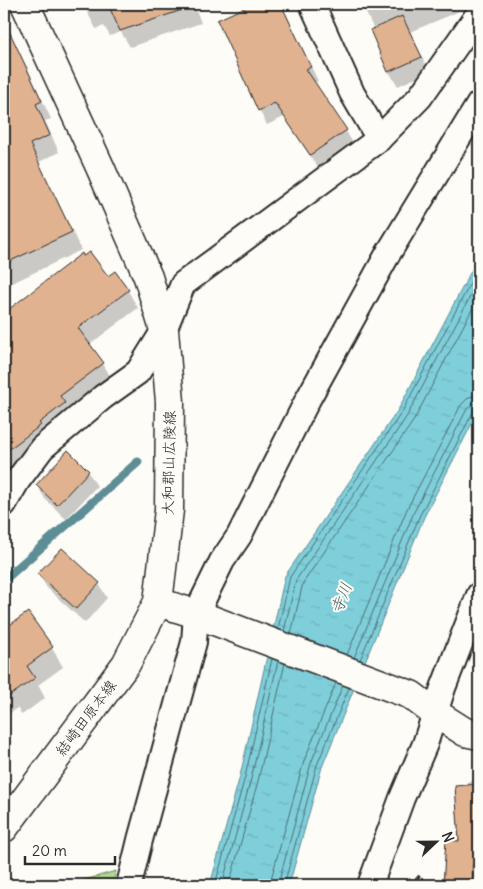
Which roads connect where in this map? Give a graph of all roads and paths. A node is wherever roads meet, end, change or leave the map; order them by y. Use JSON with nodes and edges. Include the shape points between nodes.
{"nodes":[{"id":1,"x":25,"y":4,"type":"edge"},
{"id":2,"x":312,"y":4,"type":"edge"},
{"id":3,"x":479,"y":13,"type":"edge"},
{"id":4,"x":479,"y":104,"type":"edge"},
{"id":5,"x":379,"y":139,"type":"junction"},
{"id":6,"x":164,"y":330,"type":"junction"},
{"id":7,"x":4,"y":504,"type":"edge"},
{"id":8,"x":479,"y":595,"type":"edge"},
{"id":9,"x":158,"y":602,"type":"junction"},
{"id":10,"x":196,"y":614,"type":"junction"},
{"id":11,"x":435,"y":713,"type":"junction"},
{"id":12,"x":479,"y":735,"type":"edge"},
{"id":13,"x":4,"y":828,"type":"edge"},
{"id":14,"x":420,"y":875,"type":"dead end"},
{"id":15,"x":129,"y":885,"type":"edge"},
{"id":16,"x":370,"y":885,"type":"edge"},
{"id":17,"x":412,"y":885,"type":"edge"}],
"edges":[{"from":1,"to":6,"type":"main road","name":"大和郡山広陵線","via":[[148,277]]},
{"from":2,"to":5,"type":"street","via":[[352,93]]},
{"from":3,"to":5,"type":"street","via":[[420,97]]},
{"from":4,"to":10,"type":"street","via":[[389,252]]},
{"from":5,"to":6,"type":"street","via":[[183,284]]},
{"from":6,"to":7,"type":"street","via":[[138,372],[42,448]]},
{"from":6,"to":9,"type":"main road","name":"大和郡山広陵線","via":[[170,402],[169,510]]},
{"from":8,"to":11,"type":"street"},
{"from":9,"to":10,"type":"main road"},
{"from":9,"to":13,"type":"main road","name":"結崎田原本線","via":[[126,664]]},
{"from":10,"to":11,"type":"main road","via":[[411,695]]},
{"from":10,"to":15,"type":"street","via":[[194,642]]},
{"from":11,"to":12,"type":"main road","via":[[464,732]]},
{"from":11,"to":16,"type":"street"},
{"from":14,"to":17,"type":"path"}]}
